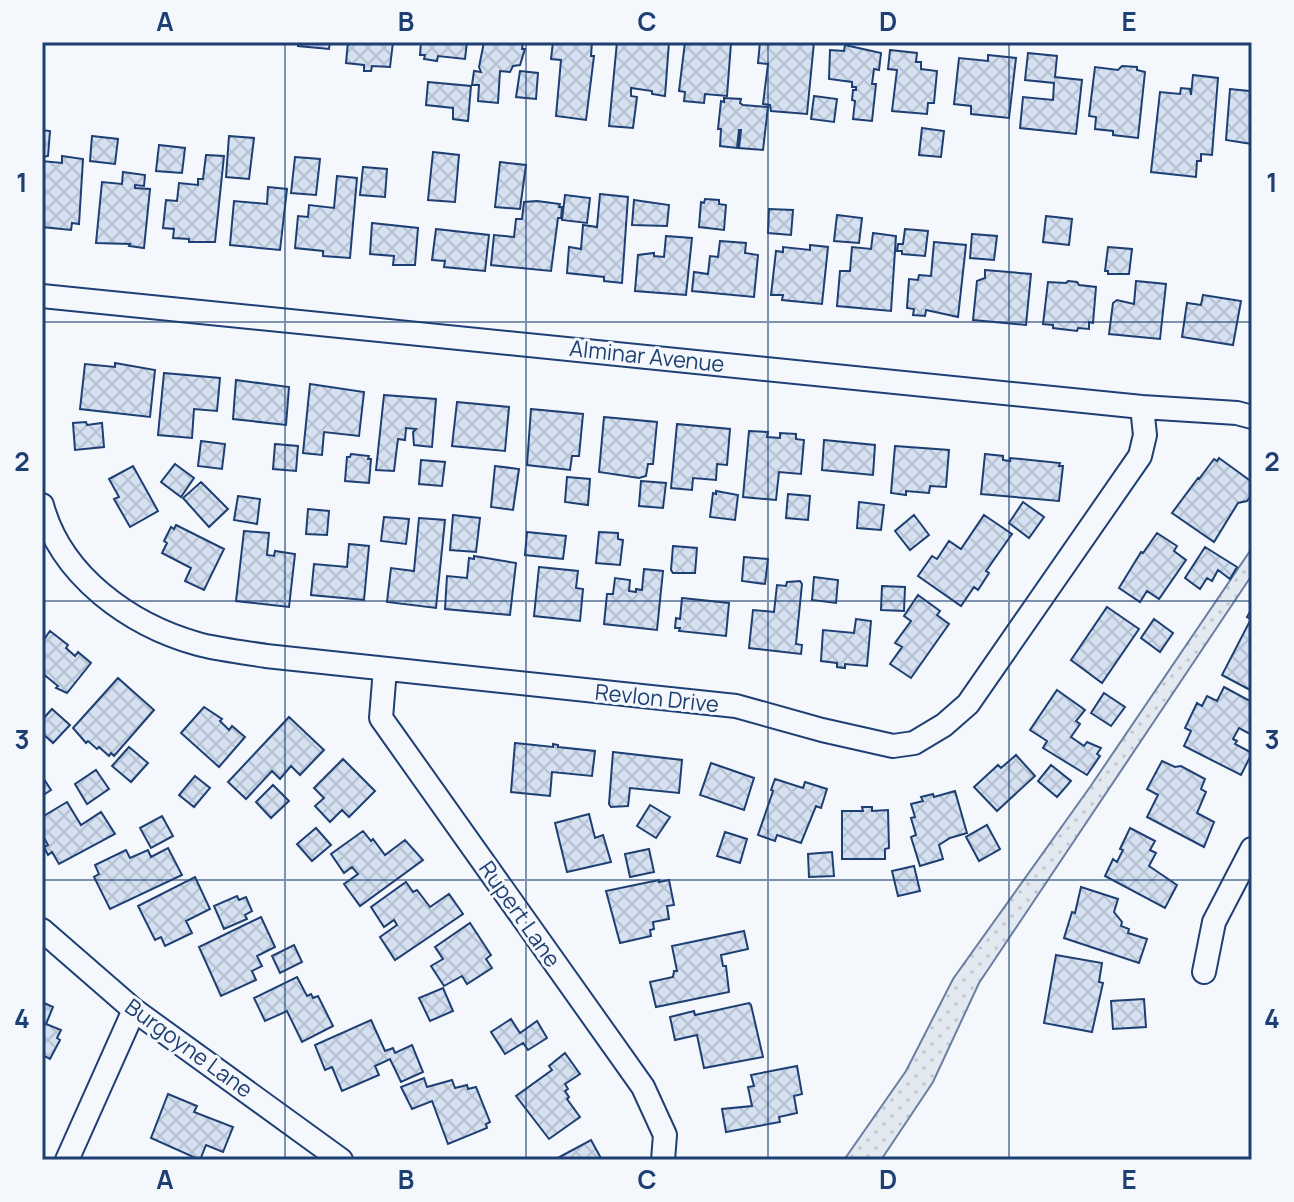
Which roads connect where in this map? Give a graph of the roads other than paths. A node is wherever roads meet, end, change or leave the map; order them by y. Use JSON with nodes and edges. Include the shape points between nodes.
{"nodes":[{"id":1,"x":42,"y":296,"type":"edge"},
{"id":2,"x":1142,"y":407,"type":"junction"},
{"id":3,"x":1252,"y":417,"type":"edge"},
{"id":4,"x":42,"y":505,"type":"edge"},
{"id":5,"x":385,"y":669,"type":"junction"},
{"id":6,"x":1252,"y":849,"type":"edge"},
{"id":7,"x":42,"y":930,"type":"edge"},
{"id":8,"x":1204,"y":972,"type":"dead end"},
{"id":9,"x":134,"y":1010,"type":"junction"},
{"id":10,"x":67,"y":1160,"type":"edge"},
{"id":11,"x":341,"y":1160,"type":"edge"},
{"id":12,"x":663,"y":1160,"type":"edge"}],
"edges":[{"from":1,"to":2,"type":"street","name":"Alminar Avenue"},
{"from":2,"to":3,"type":"street","name":"Alminar Avenue"},
{"from":2,"to":5,"type":"street","name":"Revlon Drive","via":[[1145,435],[1140,456],[968,704],[914,743],[872,742],[736,706]]},
{"from":4,"to":5,"type":"street","name":"Revlon Drive","via":[[64,553],[87,581],[130,616],[198,644]]},
{"from":5,"to":12,"type":"street","name":"Rupert Lane","via":[[381,718],[643,1087],[665,1135]]},
{"from":6,"to":8,"type":"street","via":[[1214,922]]},
{"from":7,"to":9,"type":"street","name":"Burgoyne Lane"},
{"from":9,"to":10,"type":"street"},
{"from":9,"to":11,"type":"street","name":"Burgoyne Lane"}]}
